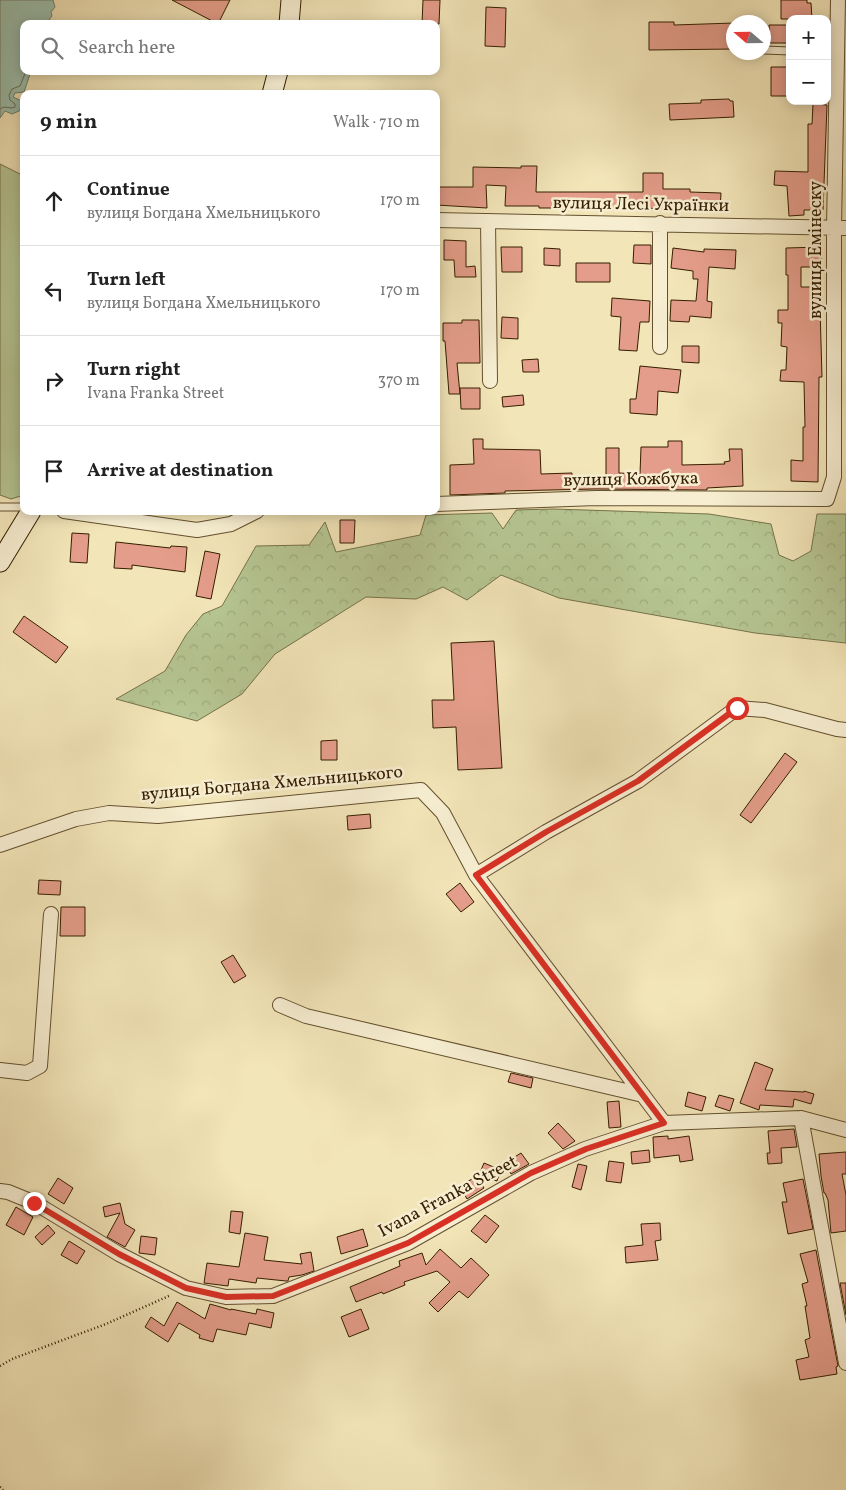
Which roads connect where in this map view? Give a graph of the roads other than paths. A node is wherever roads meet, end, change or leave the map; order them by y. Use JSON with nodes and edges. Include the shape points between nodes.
{"nodes":[{"id":1,"x":291,"y":0,"type":"edge"},
{"id":2,"x":838,"y":0,"type":"edge"},
{"id":3,"x":289,"y":20,"type":"edge"},
{"id":4,"x":771,"y":50,"type":"edge"},
{"id":5,"x":786,"y":51,"type":"edge"},
{"id":6,"x":837,"y":56,"type":"edge"},
{"id":7,"x":277,"y":75,"type":"edge"},
{"id":8,"x":273,"y":90,"type":"edge"},
{"id":9,"x":440,"y":220,"type":"edge"},
{"id":10,"x":488,"y":221,"type":"junction"},
{"id":11,"x":660,"y":223,"type":"junction"},
{"id":12,"x":840,"y":228,"type":"edge"},
{"id":13,"x":660,"y":347,"type":"dead end"},
{"id":14,"x":490,"y":381,"type":"dead end"},
{"id":15,"x":827,"y":499,"type":"joint"},
{"id":16,"x":440,"y":504,"type":"edge"},
{"id":17,"x":0,"y":507,"type":"edge"},
{"id":18,"x":20,"y":507,"type":"edge"},
{"id":19,"x":29,"y":515,"type":"edge"},
{"id":20,"x":92,"y":515,"type":"edge"},
{"id":21,"x":248,"y":515,"type":"edge"},
{"id":22,"x":0,"y":562,"type":"edge"},
{"id":23,"x":846,"y":730,"type":"edge"},
{"id":24,"x":0,"y":845,"type":"edge"},
{"id":25,"x":476,"y":875,"type":"junction"},
{"id":26,"x":51,"y":914,"type":"dead end"},
{"id":27,"x":280,"y":1005,"type":"dead end"},
{"id":28,"x":0,"y":1070,"type":"edge"},
{"id":29,"x":643,"y":1095,"type":"junction"},
{"id":30,"x":801,"y":1118,"type":"junction"},
{"id":31,"x":664,"y":1123,"type":"junction"},
{"id":32,"x":846,"y":1130,"type":"edge"},
{"id":33,"x":0,"y":1191,"type":"edge"},
{"id":34,"x":846,"y":1363,"type":"edge"}],
"edges":[{"from":1,"to":3,"type":"street"},
{"from":2,"to":6,"type":"street","name":"вулиця Емінеску"},
{"from":4,"to":5,"type":"lane"},
{"from":6,"to":12,"type":"street","name":"вулиця Емінеску"},
{"from":7,"to":8,"type":"street"},
{"from":9,"to":10,"type":"street","name":"вулиця Лесі Українки"},
{"from":10,"to":11,"type":"street","name":"вулиця Лесі Українки"},
{"from":10,"to":14,"type":"street"},
{"from":11,"to":12,"type":"street","name":"вулиця Лесі Українки"},
{"from":11,"to":13,"type":"street"},
{"from":12,"to":15,"type":"street","name":"вулиця Емінеску","via":[[834,477]]},
{"from":15,"to":16,"type":"street","name":"вулиця Кожбука","via":[[596,498]]},
{"from":17,"to":18,"type":"lane"},
{"from":19,"to":22,"type":"street"},
{"from":20,"to":21,"type":"street","via":[[197,530],[231,524]]},
{"from":23,"to":25,"type":"street","via":[[765,710],[737,708],[638,781]]},
{"from":24,"to":25,"type":"street","name":"вулиця Богдана Хмельницького","via":[[76,819],[109,813],[158,816],[421,790],[443,813]]},
{"from":25,"to":29,"type":"street","name":"вулиця Богдана Хмельницького"},
{"from":26,"to":28,"type":"street","via":[[40,1066],[27,1073]]},
{"from":27,"to":29,"type":"street","via":[[306,1016]]},
{"from":29,"to":31,"type":"street","name":"вулиця Богдана Хмельницького"},
{"from":30,"to":31,"type":"street","name":"Ivana Franka Street"},
{"from":30,"to":32,"type":"street","name":"Ivana Franka Street"},
{"from":30,"to":34,"type":"street"},
{"from":31,"to":33,"type":"street","name":"Ivana Franka Street","via":[[586,1149],[531,1173],[408,1243],[273,1296],[226,1297],[186,1288],[119,1254],[34,1203]]}]}
